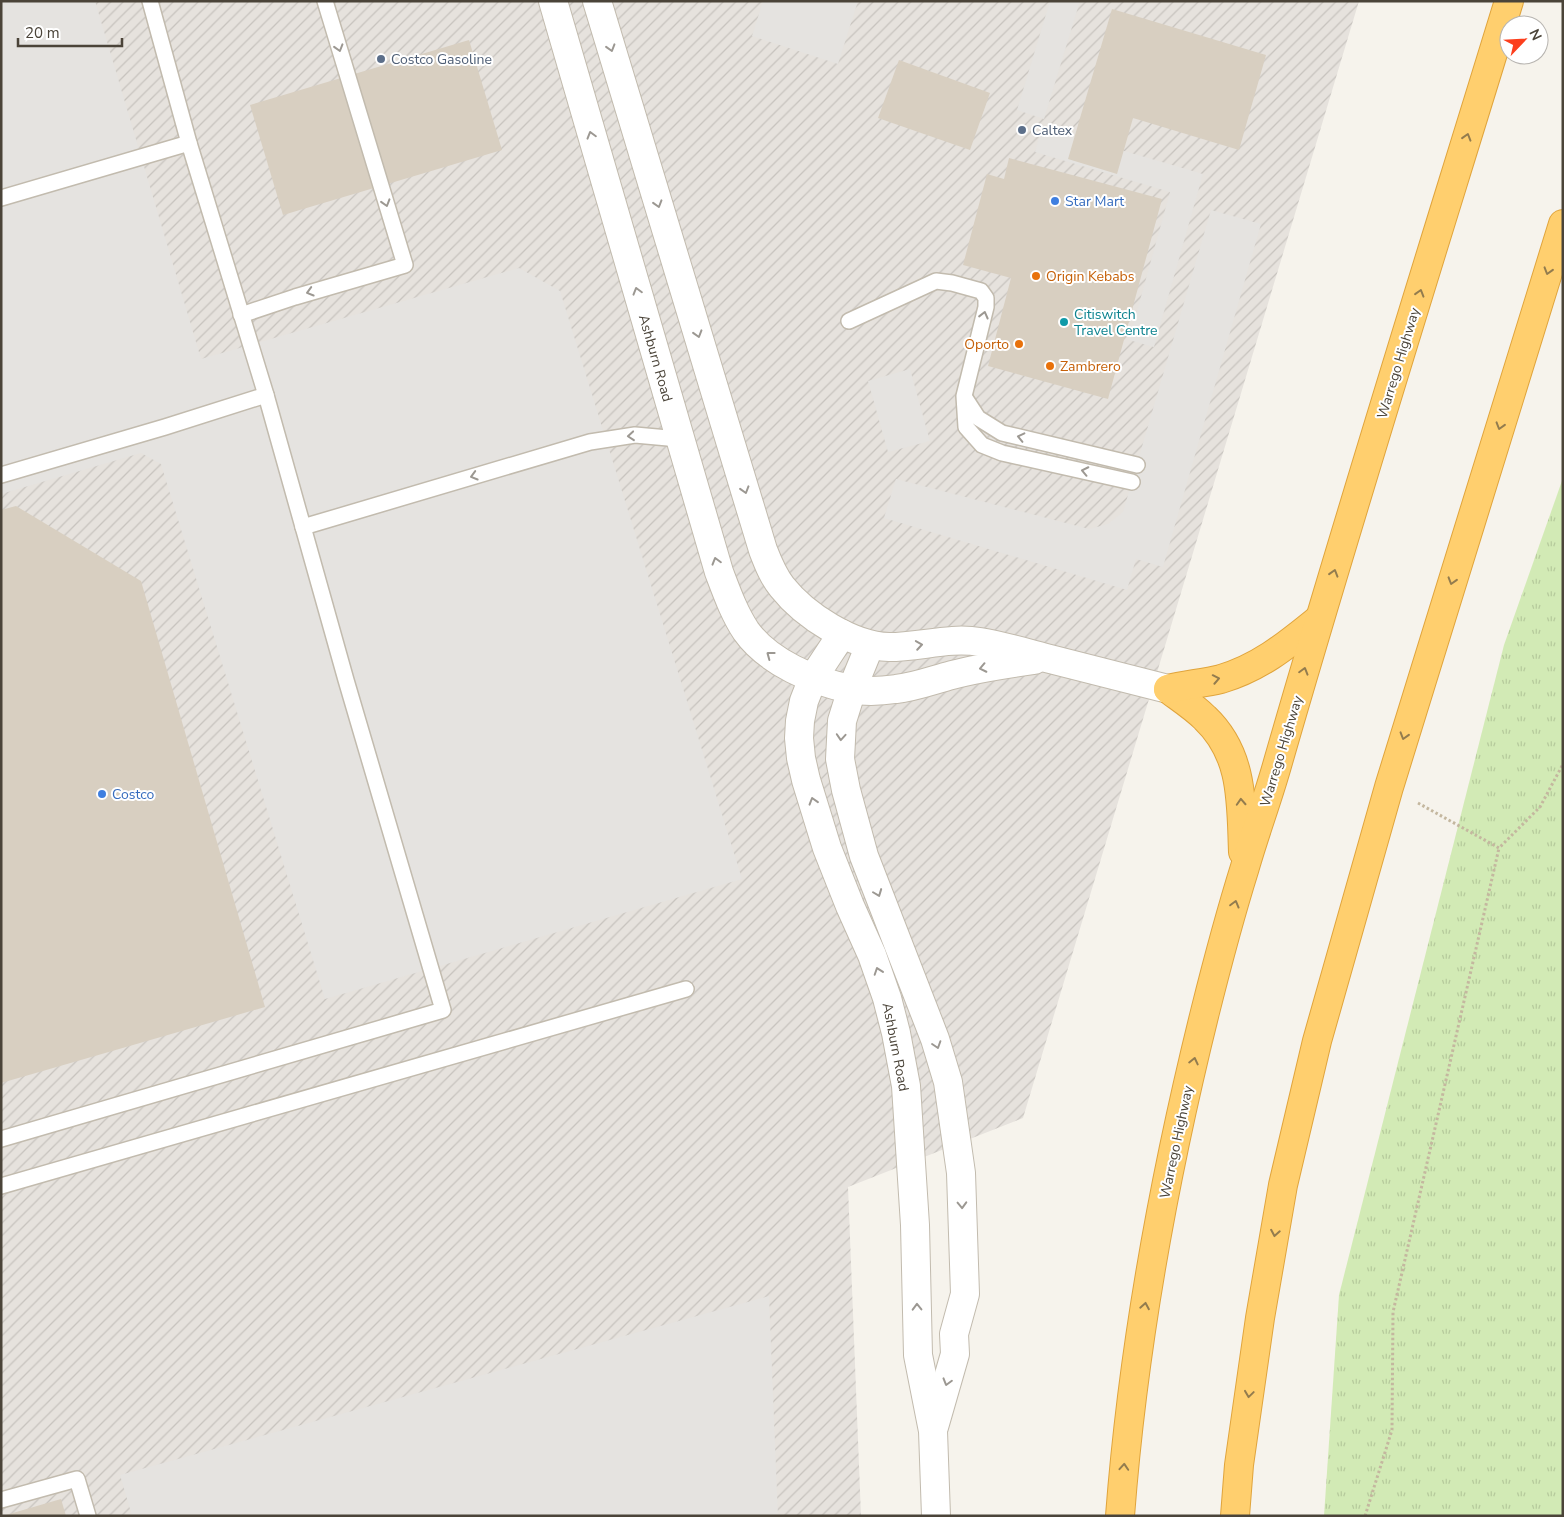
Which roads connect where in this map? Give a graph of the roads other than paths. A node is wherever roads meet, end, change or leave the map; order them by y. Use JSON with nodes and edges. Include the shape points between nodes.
{"nodes":[{"id":1,"x":150,"y":1,"type":"edge"},
{"id":2,"x":325,"y":1,"type":"edge"},
{"id":3,"x":553,"y":1,"type":"edge"},
{"id":4,"x":597,"y":1,"type":"edge"},
{"id":5,"x":1509,"y":1,"type":"edge"},
{"id":6,"x":189,"y":143,"type":"junction"},
{"id":7,"x":1,"y":198,"type":"edge"},
{"id":8,"x":1563,"y":224,"type":"edge"},
{"id":9,"x":241,"y":315,"type":"junction"},
{"id":10,"x":849,"y":321,"type":"dead end"},
{"id":11,"x":266,"y":395,"type":"junction"},
{"id":12,"x":964,"y":396,"type":"junction"},
{"id":13,"x":679,"y":439,"type":"junction"},
{"id":14,"x":1137,"y":465,"type":"dead end"},
{"id":15,"x":1,"y":475,"type":"edge"},
{"id":16,"x":1132,"y":482,"type":"dead end"},
{"id":17,"x":303,"y":527,"type":"junction"},
{"id":18,"x":1319,"y":619,"type":"junction"},
{"id":19,"x":842,"y":634,"type":"junction"},
{"id":20,"x":870,"y":645,"type":"junction"},
{"id":21,"x":1048,"y":658,"type":"junction"},
{"id":22,"x":813,"y":678,"type":"junction"},
{"id":23,"x":852,"y":689,"type":"junction"},
{"id":24,"x":1168,"y":689,"type":"junction"},
{"id":25,"x":1244,"y":868,"type":"junction"},
{"id":26,"x":686,"y":989,"type":"dead end"},
{"id":27,"x":1,"y":1139,"type":"edge"},
{"id":28,"x":1,"y":1186,"type":"edge"},
{"id":29,"x":933,"y":1431,"type":"junction"},
{"id":30,"x":1,"y":1500,"type":"edge"},
{"id":31,"x":88,"y":1516,"type":"edge"},
{"id":32,"x":936,"y":1516,"type":"edge"},
{"id":33,"x":1120,"y":1516,"type":"edge"},
{"id":34,"x":1235,"y":1516,"type":"edge"}],
"edges":[{"from":1,"to":6,"type":"lane"},
{"from":2,"to":9,"type":"lane","one_way":true,"via":[[405,265]]},
{"from":13,"to":3,"type":"street","name":"Ashburn Road","one_way":true},
{"from":4,"to":19,"type":"street","one_way":true,"via":[[771,571],[797,604]]},
{"from":18,"to":5,"type":"highway","name":"Warrego Highway","one_way":true},
{"from":6,"to":7,"type":"lane"},
{"from":6,"to":9,"type":"lane"},
{"from":8,"to":34,"type":"highway","one_way":true,"via":[[1389,787],[1317,1041],[1283,1185],[1260,1318]]},
{"from":9,"to":11,"type":"lane"},
{"from":12,"to":10,"type":"lane","one_way":true,"via":[[986,307],[982,291],[936,281]]},
{"from":11,"to":15,"type":"lane"},
{"from":11,"to":17,"type":"lane"},
{"from":14,"to":12,"type":"lane","one_way":true,"via":[[1002,433],[978,418]]},
{"from":16,"to":12,"type":"lane","one_way":true,"via":[[1002,453],[982,445],[966,427]]},
{"from":13,"to":17,"type":"lane","one_way":true,"via":[[635,435],[590,442]]},
{"from":22,"to":13,"type":"street","name":"Ashburn Road","one_way":true,"via":[[776,659],[761,647],[747,632],[732,607]]},
{"from":17,"to":27,"type":"lane","via":[[443,1010]]},
{"from":24,"to":18,"type":"highway","one_way":true,"via":[[1236,674],[1275,654]]},
{"from":25,"to":18,"type":"highway","name":"Warrego Highway","one_way":true},
{"from":19,"to":20,"type":"street"},
{"from":19,"to":22,"type":"street","name":"Ashburn Road"},
{"from":20,"to":21,"type":"street","one_way":true,"via":[[910,647],[968,640]]},
{"from":20,"to":23,"type":"street","name":"Ashburn Road"},
{"from":21,"to":23,"type":"street","one_way":true,"via":[[997,665],[896,689]]},
{"from":21,"to":24,"type":"street"},
{"from":22,"to":23,"type":"street","name":"Ashburn Road"},
{"from":29,"to":22,"type":"street","name":"Ashburn Road","one_way":true,"via":[[918,1355],[915,1225],[906,1086],[887,998],[827,848],[806,780],[801,758],[800,721]]},
{"from":23,"to":29,"type":"street","name":"Ashburn Road","one_way":true,"via":[[842,721],[840,759],[846,790],[864,856],[948,1082],[961,1173],[965,1294],[954,1334],[955,1354]]},
{"from":25,"to":24,"type":"highway","one_way":true,"via":[[1240,783],[1232,758],[1221,736],[1205,717]]},
{"from":33,"to":25,"type":"highway","name":"Warrego Highway","one_way":true,"via":[[1124,1458],[1143,1316],[1168,1171]]},
{"from":26,"to":28,"type":"lane"},
{"from":29,"to":32,"type":"street","name":"Ashburn Road"},
{"from":30,"to":31,"type":"lane","via":[[77,1478]]}]}
